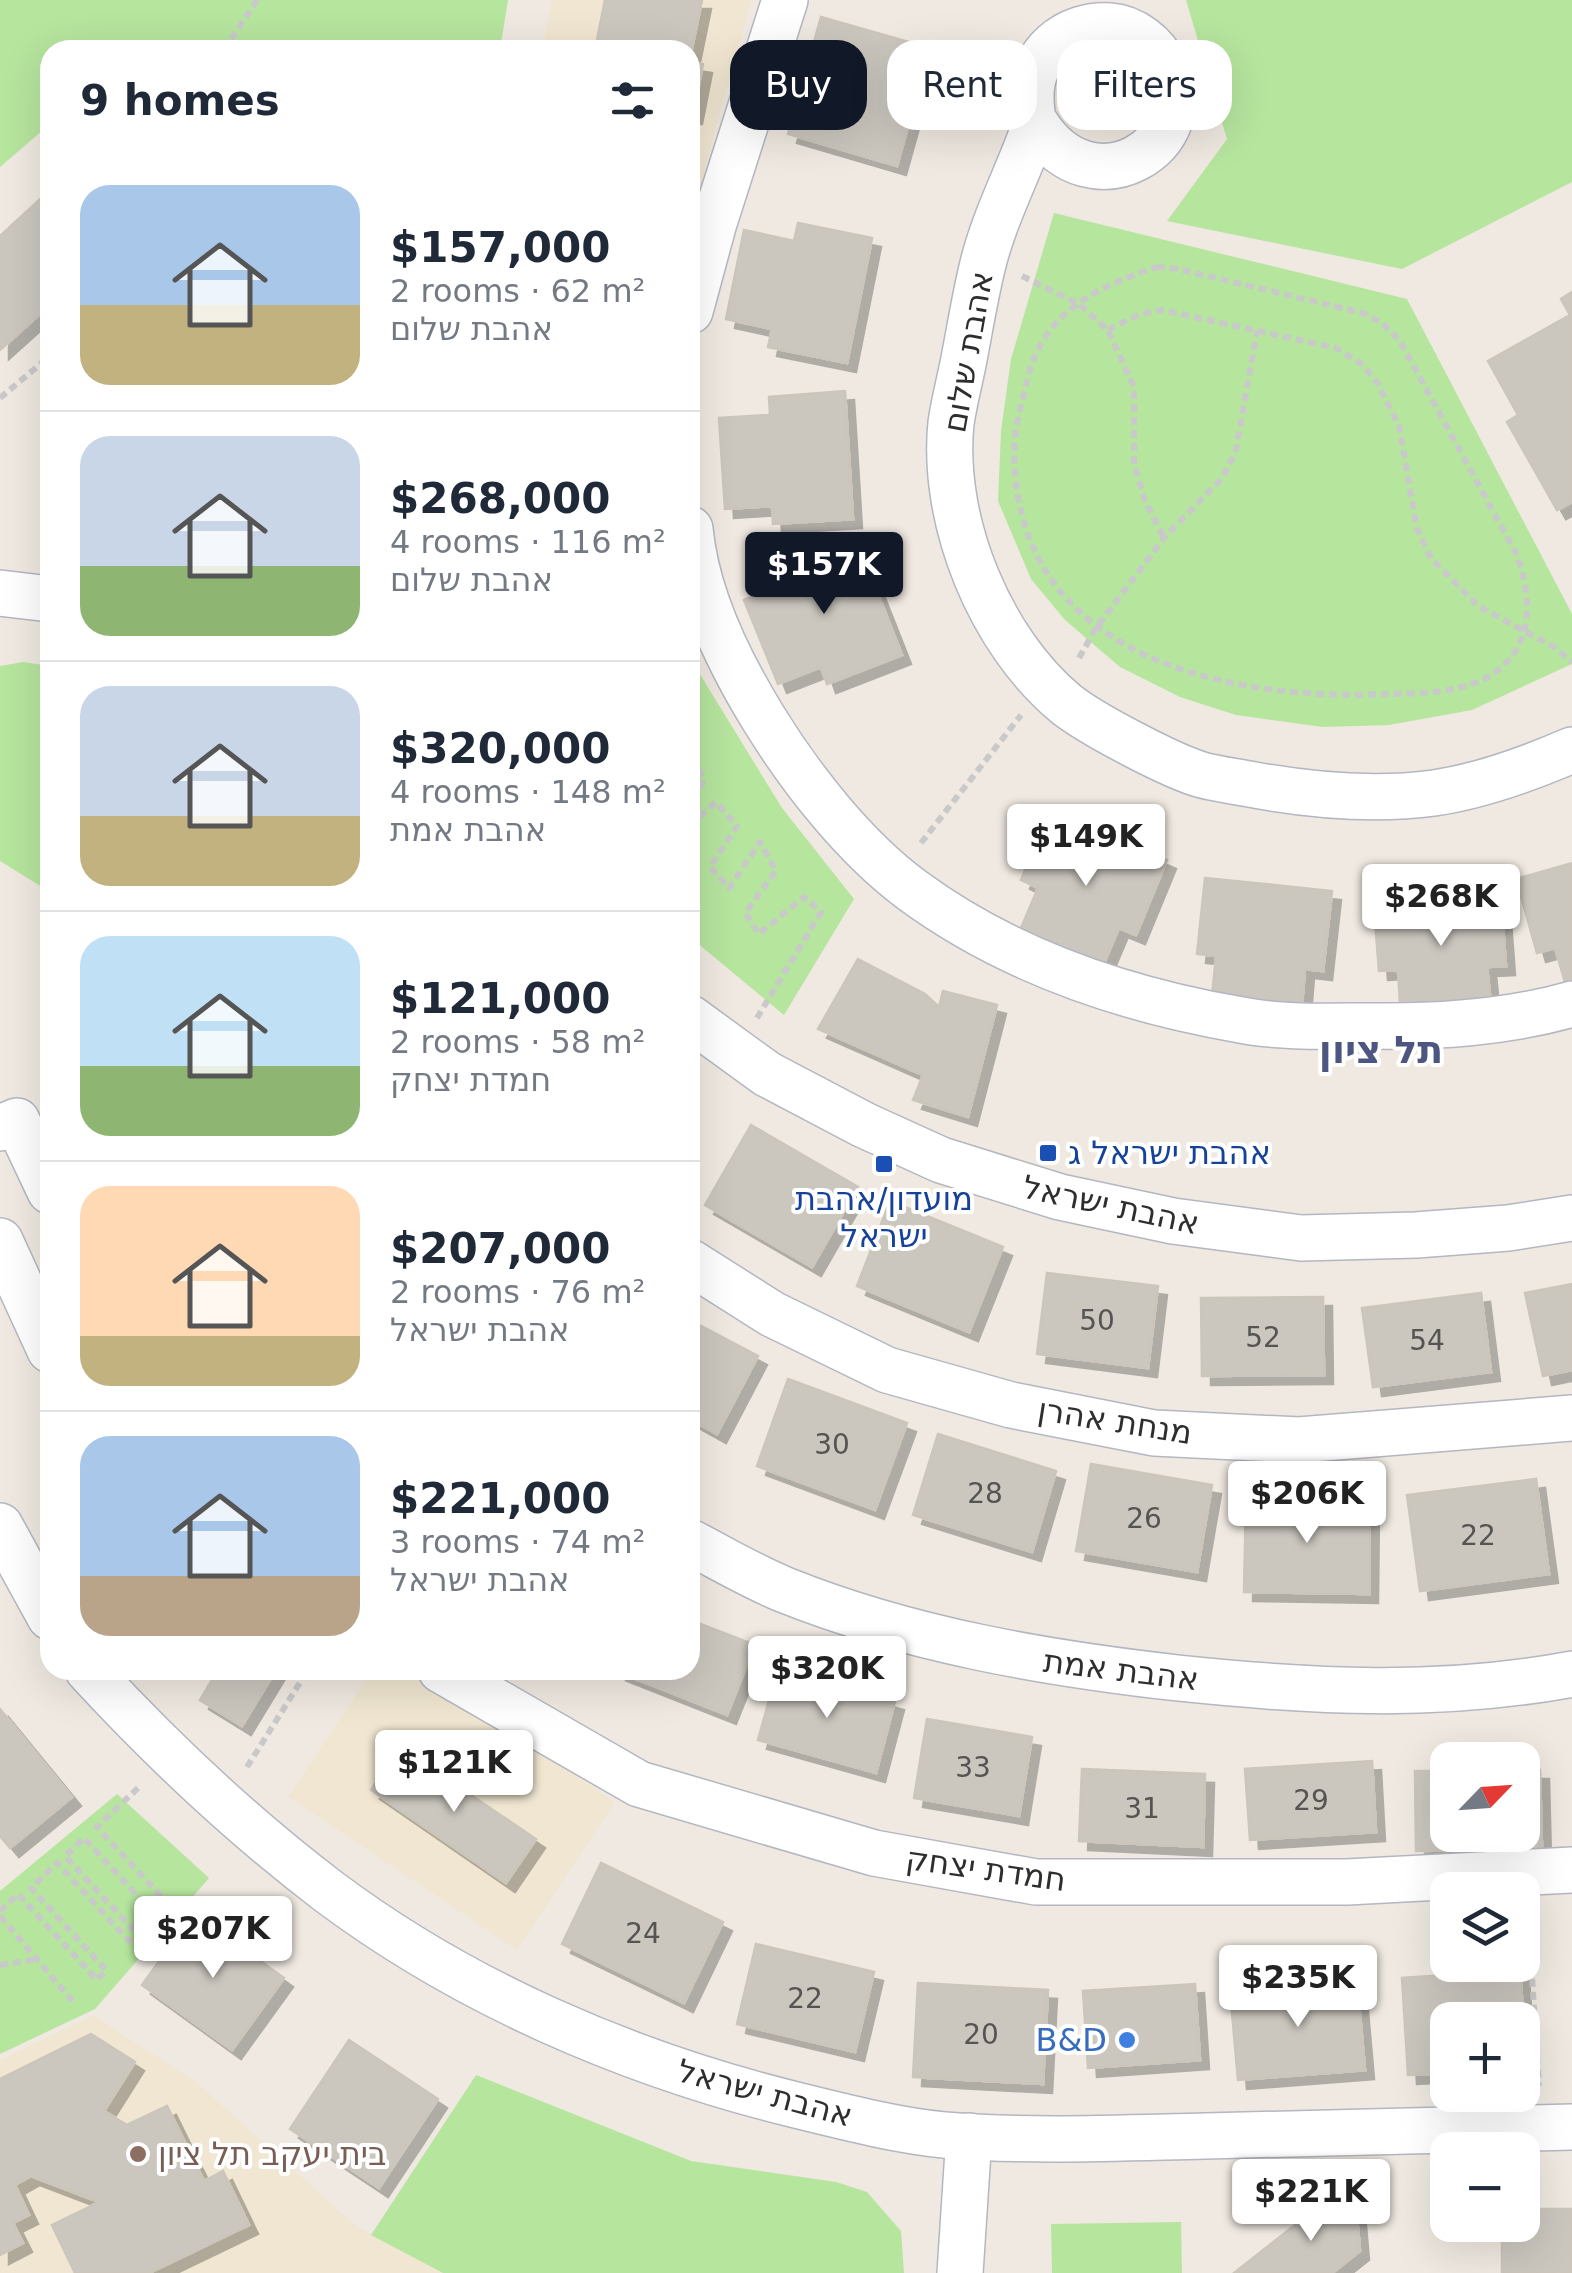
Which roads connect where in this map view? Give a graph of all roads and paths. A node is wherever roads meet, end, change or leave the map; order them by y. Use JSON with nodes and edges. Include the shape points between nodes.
{"nodes":[{"id":1,"x":257,"y":0,"type":"edge"},
{"id":2,"x":785,"y":0,"type":"edge"},
{"id":3,"x":231,"y":40,"type":"edge"},
{"id":4,"x":1037,"y":68,"type":"edge"},
{"id":5,"x":1037,"y":126,"type":"edge"},
{"id":6,"x":1034,"y":130,"type":"edge"},
{"id":7,"x":1069,"y":160,"type":"junction"},
{"id":8,"x":1000,"y":216,"type":"junction"},
{"id":9,"x":983,"y":262,"type":"junction"},
{"id":10,"x":700,"y":272,"type":"edge"},
{"id":11,"x":1079,"y":304,"type":"junction"},
{"id":12,"x":1108,"y":330,"type":"junction"},
{"id":13,"x":1256,"y":330,"type":"junction"},
{"id":14,"x":40,"y":364,"type":"edge"},
{"id":15,"x":0,"y":398,"type":"edge"},
{"id":16,"x":1164,"y":538,"type":"junction"},
{"id":17,"x":700,"y":574,"type":"edge"},
{"id":18,"x":0,"y":593,"type":"edge"},
{"id":19,"x":40,"y":598,"type":"edge"},
{"id":20,"x":1096,"y":628,"type":"junction"},
{"id":21,"x":1524,"y":631,"type":"junction"},
{"id":22,"x":1572,"y":662,"type":"edge"},
{"id":23,"x":1052,"y":689,"type":"junction"},
{"id":24,"x":1572,"y":750,"type":"edge"},
{"id":25,"x":700,"y":816,"type":"edge"},
{"id":26,"x":896,"y":875,"type":"junction"},
{"id":27,"x":1572,"y":1004,"type":"edge"},
{"id":28,"x":700,"y":1025,"type":"edge"},
{"id":29,"x":736,"y":1052,"type":"junction"},
{"id":30,"x":0,"y":1128,"type":"edge"},
{"id":31,"x":40,"y":1169,"type":"edge"},
{"id":32,"x":1572,"y":1218,"type":"edge"},
{"id":33,"x":0,"y":1241,"type":"edge"},
{"id":34,"x":700,"y":1268,"type":"edge"},
{"id":35,"x":40,"y":1328,"type":"edge"},
{"id":36,"x":1572,"y":1418,"type":"edge"},
{"id":37,"x":0,"y":1526,"type":"edge"},
{"id":38,"x":700,"y":1547,"type":"edge"},
{"id":39,"x":40,"y":1599,"type":"edge"},
{"id":40,"x":1572,"y":1674,"type":"edge"},
{"id":41,"x":98,"y":1680,"type":"edge"},
{"id":42,"x":302,"y":1680,"type":"edge"},
{"id":43,"x":459,"y":1680,"type":"edge"},
{"id":44,"x":174,"y":1756,"type":"junction"},
{"id":45,"x":225,"y":1802,"type":"junction"},
{"id":46,"x":1572,"y":1870,"type":"edge"},
{"id":47,"x":1540,"y":1872,"type":"edge"},
{"id":48,"x":1430,"y":1878,"type":"edge"},
{"id":49,"x":0,"y":1913,"type":"edge"},
{"id":50,"x":37,"y":1959,"type":"junction"},
{"id":51,"x":0,"y":1965,"type":"edge"},
{"id":52,"x":1539,"y":1982,"type":"edge"},
{"id":53,"x":76,"y":2005,"type":"dead end"},
{"id":54,"x":1557,"y":2127,"type":"edge"},
{"id":55,"x":969,"y":2136,"type":"junction"},
{"id":56,"x":960,"y":2273,"type":"edge"}],
"edges":[{"from":1,"to":3,"type":"path"},
{"from":2,"to":10,"type":"street"},
{"from":4,"to":7,"type":"street","via":[[1056,41],[1098,25],[1140,36],[1168,70],[1170,119],[1158,141],[1117,166],[1092,168]]},
{"from":5,"to":7,"type":"street"},
{"from":6,"to":8,"type":"street","name":"אהבת שלום"},
{"from":7,"to":8,"type":"street"},
{"from":8,"to":9,"type":"street","name":"אהבת שלום"},
{"from":9,"to":11,"type":"path"},
{"from":9,"to":23,"type":"street","name":"אהבת שלום","via":[[951,424],[952,488],[963,544],[989,604],[1024,660]]},
{"from":11,"to":12,"type":"path"},
{"from":11,"to":20,"type":"path","via":[[1037,351],[1018,416],[1014,459],[1031,547],[1060,593]]},
{"from":11,"to":21,"type":"path","via":[[1157,267],[1382,322],[1400,341],[1518,555],[1528,588]]},
{"from":12,"to":13,"type":"path","via":[[1162,310]]},
{"from":12,"to":16,"type":"path","via":[[1134,387],[1134,464]]},
{"from":13,"to":16,"type":"path","via":[[1236,450],[1223,477]]},
{"from":13,"to":21,"type":"path","via":[[1336,348],[1363,366],[1399,426],[1417,528],[1431,558],[1478,606]]},
{"from":14,"to":15,"type":"path"},
{"from":16,"to":20,"type":"path"},
{"from":17,"to":26,"type":"street","via":[[748,692],[794,767]]},
{"from":18,"to":19,"type":"street"},
{"from":20,"to":21,"type":"path","via":[[1152,660],[1210,678],[1333,696],[1442,692],[1480,680],[1511,658]]},
{"from":20,"to":23,"type":"path"},
{"from":21,"to":22,"type":"path"},
{"from":23,"to":24,"type":"street","name":"אהבת שלום","via":[[1126,740],[1198,774],[1292,792],[1434,793],[1517,773]]},
{"from":23,"to":26,"type":"path"},
{"from":25,"to":29,"type":"path","via":[[716,802],[737,826],[710,867],[729,888],[760,842],[776,871],[746,913],[759,934],[804,897],[822,912]]},
{"from":26,"to":27,"type":"street","via":[[973,930],[1046,965],[1244,1021],[1435,1027]]},
{"from":28,"to":29,"type":"street","name":"אהבת ישראל"},
{"from":29,"to":32,"type":"street","name":"אהבת ישראל","via":[[767,1074],[941,1160],[1006,1183],[1174,1221],[1301,1238]]},
{"from":30,"to":31,"type":"street","via":[[18,1121]]},
{"from":33,"to":35,"type":"street"},
{"from":34,"to":36,"type":"street","name":"מנחת אהרן","via":[[772,1314],[887,1370],[1154,1433],[1300,1440]]},
{"from":37,"to":39,"type":"street"},
{"from":38,"to":40,"type":"street","name":"אהבת אמת","via":[[784,1590],[1025,1658],[1292,1690],[1420,1693]]},
{"from":41,"to":44,"type":"street","name":"אהבת ישראל"},
{"from":42,"to":45,"type":"path"},
{"from":43,"to":48,"type":"street","name":"חמדת יצחק","via":[[640,1784],[874,1853],[1036,1882]]},
{"from":44,"to":45,"type":"street","name":"אהבת ישראל"},
{"from":44,"to":49,"type":"path","via":[[97,1827],[168,1904],[156,1916],[84,1838],[65,1856],[139,1936],[132,1943],[57,1863],[31,1888],[106,1970],[96,1980],[18,1894]]},
{"from":45,"to":55,"type":"street","name":"אהבת ישראל","via":[[328,1890],[402,1941],[529,2010],[723,2086]]},
{"from":46,"to":47,"type":"street","name":"חמדת יצחק"},
{"from":49,"to":50,"type":"path"},
{"from":50,"to":51,"type":"path"},
{"from":50,"to":53,"type":"path"},
{"from":52,"to":54,"type":"path"},
{"from":54,"to":55,"type":"street","name":"אהבת ישראל"},
{"from":55,"to":56,"type":"street"}]}
